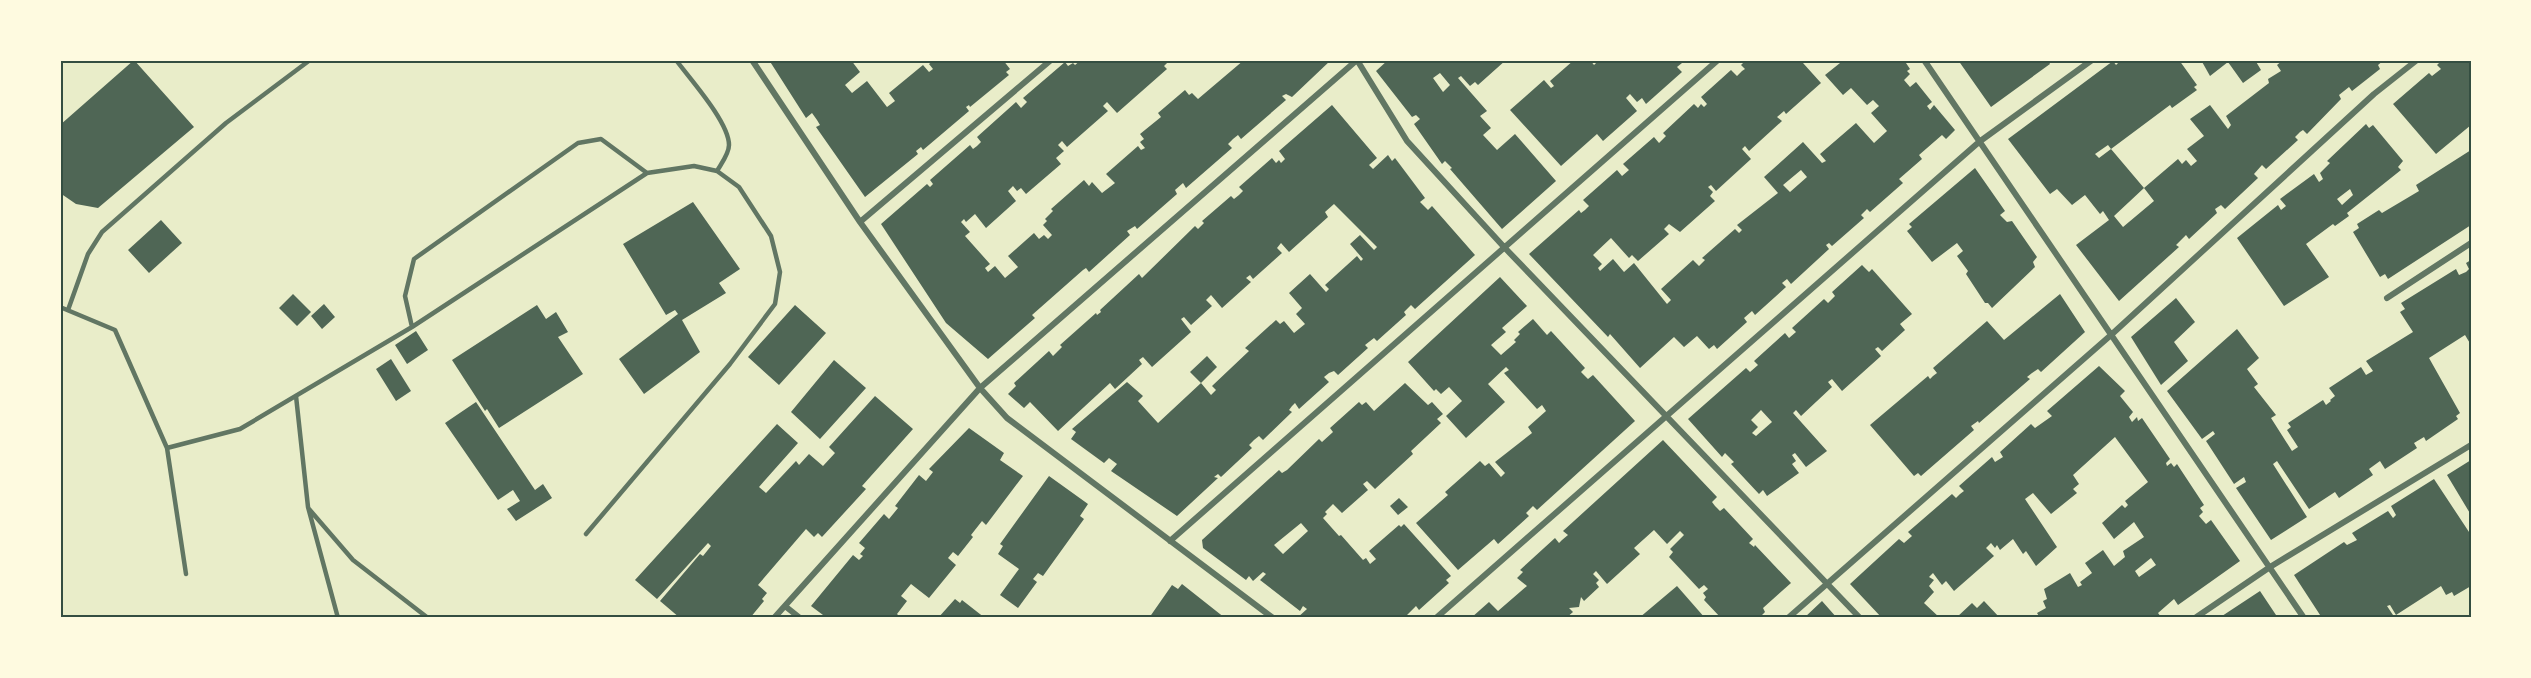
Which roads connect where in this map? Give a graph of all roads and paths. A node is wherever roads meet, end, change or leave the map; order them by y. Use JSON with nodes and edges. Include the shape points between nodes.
{"nodes":[{"id":1,"x":310,"y":60,"type":"edge"},
{"id":2,"x":676,"y":60,"type":"edge"},
{"id":3,"x":752,"y":60,"type":"edge"},
{"id":4,"x":1051,"y":60,"type":"edge"},
{"id":5,"x":1357,"y":60,"type":"edge"},
{"id":6,"x":1718,"y":60,"type":"edge"},
{"id":7,"x":1924,"y":60,"type":"edge"},
{"id":8,"x":2092,"y":60,"type":"edge"},
{"id":9,"x":2417,"y":60,"type":"edge"},
{"id":10,"x":1979,"y":142,"type":"junction"},
{"id":11,"x":717,"y":171,"type":"junction"},
{"id":12,"x":647,"y":173,"type":"junction"},
{"id":13,"x":860,"y":222,"type":"junction"},
{"id":14,"x":2471,"y":243,"type":"edge"},
{"id":15,"x":1503,"y":247,"type":"junction"},
{"id":16,"x":2387,"y":298,"type":"dead end"},
{"id":17,"x":60,"y":307,"type":"edge"},
{"id":18,"x":68,"y":310,"type":"junction"},
{"id":19,"x":412,"y":327,"type":"junction"},
{"id":20,"x":2111,"y":335,"type":"junction"},
{"id":21,"x":980,"y":388,"type":"junction"},
{"id":22,"x":296,"y":396,"type":"junction"},
{"id":23,"x":1665,"y":417,"type":"junction"},
{"id":24,"x":2471,"y":445,"type":"edge"},
{"id":25,"x":167,"y":448,"type":"junction"},
{"id":26,"x":308,"y":507,"type":"junction"},
{"id":27,"x":586,"y":534,"type":"dead end"},
{"id":28,"x":1170,"y":541,"type":"junction"},
{"id":29,"x":2270,"y":567,"type":"junction"},
{"id":30,"x":186,"y":574,"type":"dead end"},
{"id":31,"x":1827,"y":585,"type":"junction"},
{"id":32,"x":785,"y":606,"type":"junction"},
{"id":33,"x":338,"y":618,"type":"edge"},
{"id":34,"x":428,"y":618,"type":"edge"},
{"id":35,"x":774,"y":618,"type":"edge"},
{"id":36,"x":800,"y":618,"type":"edge"},
{"id":37,"x":1273,"y":618,"type":"edge"},
{"id":38,"x":1436,"y":618,"type":"edge"},
{"id":39,"x":1788,"y":618,"type":"edge"},
{"id":40,"x":1860,"y":618,"type":"edge"},
{"id":41,"x":2195,"y":618,"type":"edge"},
{"id":42,"x":2304,"y":618,"type":"edge"}],
"edges":[{"from":1,"to":18,"type":"lane","via":[[226,123],[102,232],[88,254]]},
{"from":2,"to":11,"type":"lane","via":[[721,120],[729,146]]},
{"from":3,"to":13,"type":"street"},
{"from":4,"to":13,"type":"street"},
{"from":5,"to":15,"type":"street","via":[[1407,141]]},
{"from":5,"to":21,"type":"street"},
{"from":6,"to":15,"type":"street"},
{"from":7,"to":10,"type":"street"},
{"from":8,"to":10,"type":"street"},
{"from":9,"to":20,"type":"street","via":[[2374,94]]},
{"from":10,"to":20,"type":"street"},
{"from":10,"to":23,"type":"street"},
{"from":11,"to":12,"type":"lane","via":[[694,166]]},
{"from":11,"to":27,"type":"lane","via":[[739,187],[771,236],[780,272],[775,304],[730,364]]},
{"from":12,"to":19,"type":"lane"},
{"from":12,"to":19,"type":"lane","via":[[601,139],[579,143],[414,259],[405,296]]},
{"from":13,"to":21,"type":"street"},
{"from":14,"to":16,"type":"street"},
{"from":15,"to":23,"type":"street"},
{"from":15,"to":28,"type":"street"},
{"from":17,"to":18,"type":"lane"},
{"from":18,"to":25,"type":"lane","via":[[115,330]]},
{"from":19,"to":22,"type":"lane"},
{"from":20,"to":29,"type":"street"},
{"from":20,"to":31,"type":"street"},
{"from":21,"to":28,"type":"street","via":[[1007,418]]},
{"from":21,"to":32,"type":"street"},
{"from":22,"to":25,"type":"lane","via":[[240,429]]},
{"from":22,"to":26,"type":"lane"},
{"from":23,"to":31,"type":"street"},
{"from":23,"to":38,"type":"street"},
{"from":24,"to":29,"type":"street"},
{"from":25,"to":30,"type":"lane"},
{"from":26,"to":33,"type":"lane"},
{"from":26,"to":34,"type":"lane","via":[[353,560]]},
{"from":28,"to":37,"type":"street"},
{"from":29,"to":41,"type":"street"},
{"from":29,"to":42,"type":"street"},
{"from":31,"to":39,"type":"street"},
{"from":31,"to":40,"type":"street"},
{"from":32,"to":35,"type":"street"},
{"from":32,"to":36,"type":"street"}]}
